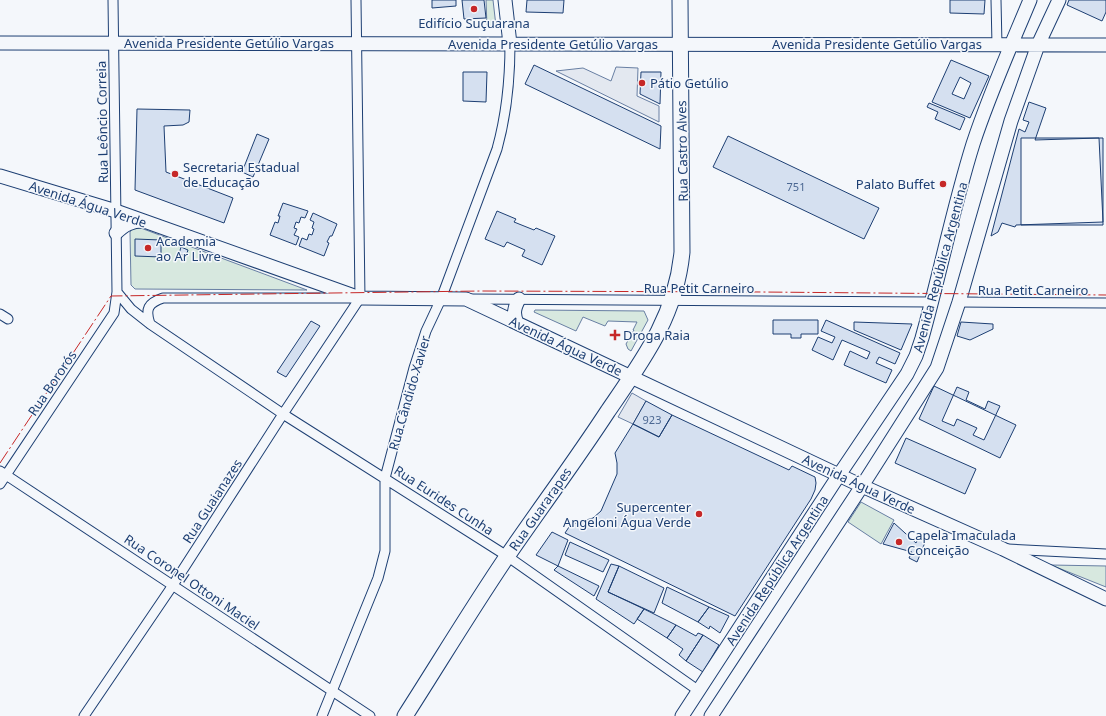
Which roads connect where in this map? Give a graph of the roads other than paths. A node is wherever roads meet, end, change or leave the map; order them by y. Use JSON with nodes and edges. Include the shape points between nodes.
{"nodes":[{"id":1,"x":113,"y":0,"type":"edge"},
{"id":2,"x":356,"y":0,"type":"edge"},
{"id":3,"x":505,"y":0,"type":"edge"},
{"id":4,"x":680,"y":0,"type":"edge"},
{"id":5,"x":996,"y":0,"type":"edge"},
{"id":6,"x":1030,"y":0,"type":"edge"},
{"id":7,"x":1059,"y":0,"type":"edge"},
{"id":8,"x":0,"y":43,"type":"edge"},
{"id":9,"x":114,"y":43,"type":"junction"},
{"id":10,"x":356,"y":43,"type":"junction"},
{"id":11,"x":510,"y":44,"type":"junction"},
{"id":12,"x":681,"y":44,"type":"junction"},
{"id":13,"x":998,"y":45,"type":"junction"},
{"id":14,"x":1012,"y":45,"type":"junction"},
{"id":15,"x":1038,"y":45,"type":"junction"},
{"id":16,"x":1106,"y":45,"type":"edge"},
{"id":17,"x":0,"y":176,"type":"edge"},
{"id":18,"x":116,"y":211,"type":"junction"},
{"id":19,"x":145,"y":221,"type":"junction"},
{"id":20,"x":116,"y":233,"type":"junction"},
{"id":21,"x":117,"y":292,"type":"junction"},
{"id":22,"x":360,"y":298,"type":"junction"},
{"id":23,"x":441,"y":299,"type":"junction"},
{"id":24,"x":466,"y":299,"type":"junction"},
{"id":25,"x":519,"y":299,"type":"junction"},
{"id":26,"x":672,"y":300,"type":"junction"},
{"id":27,"x":932,"y":302,"type":"junction"},
{"id":28,"x":959,"y":302,"type":"junction"},
{"id":29,"x":1106,"y":303,"type":"edge"},
{"id":30,"x":517,"y":323,"type":"junction"},
{"id":31,"x":150,"y":324,"type":"junction"},
{"id":32,"x":631,"y":377,"type":"junction"},
{"id":33,"x":283,"y":414,"type":"junction"},
{"id":34,"x":3,"y":473,"type":"edge"},
{"id":35,"x":839,"y":475,"type":"junction"},
{"id":36,"x":385,"y":478,"type":"junction"},
{"id":37,"x":0,"y":484,"type":"edge"},
{"id":38,"x":862,"y":486,"type":"junction"},
{"id":39,"x":1003,"y":549,"type":"junction"},
{"id":40,"x":1106,"y":554,"type":"edge"},
{"id":41,"x":507,"y":556,"type":"junction"},
{"id":42,"x":173,"y":585,"type":"junction"},
{"id":43,"x":1106,"y":599,"type":"edge"},
{"id":44,"x":332,"y":691,"type":"junction"},
{"id":45,"x":699,"y":691,"type":"junction"},
{"id":46,"x":84,"y":716,"type":"edge"},
{"id":47,"x":322,"y":716,"type":"edge"},
{"id":48,"x":370,"y":716,"type":"edge"},
{"id":49,"x":405,"y":716,"type":"edge"},
{"id":50,"x":682,"y":716,"type":"edge"},
{"id":51,"x":710,"y":716,"type":"edge"}],
"edges":[{"from":1,"to":9,"type":"street","name":"Rua Leôncio Correia"},
{"from":2,"to":10,"type":"street"},
{"from":3,"to":11,"type":"main road","name":"Rua Cândido Xavier"},
{"from":4,"to":12,"type":"main road","name":"Rua Castro Alves"},
{"from":5,"to":13,"type":"street"},
{"from":6,"to":14,"type":"main road","name":"Avenida República Argentina"},
{"from":7,"to":15,"type":"main road","name":"Avenida República Argentina"},
{"from":8,"to":9,"type":"main road","name":"Avenida Presidente Getúlio Vargas"},
{"from":9,"to":10,"type":"main road","name":"Avenida Presidente Getúlio Vargas"},
{"from":9,"to":18,"type":"street","name":"Rua Leôncio Correia"},
{"from":10,"to":11,"type":"main road","name":"Avenida Presidente Getúlio Vargas"},
{"from":10,"to":22,"type":"street"},
{"from":11,"to":12,"type":"main road","name":"Avenida Presidente Getúlio Vargas"},
{"from":11,"to":23,"type":"street","name":"Rua Cândido Xavier","via":[[509,93],[502,130],[492,166]]},
{"from":12,"to":13,"type":"main road","name":"Avenida Presidente Getúlio Vargas"},
{"from":12,"to":26,"type":"main road","name":"Rua Castro Alves","via":[[682,252]]},
{"from":13,"to":14,"type":"main road","name":"Avenida Presidente Getúlio Vargas"},
{"from":14,"to":15,"type":"main road","name":"Avenida Presidente Getúlio Vargas"},
{"from":14,"to":27,"type":"main road","name":"Avenida República Argentina","via":[[973,144]]},
{"from":15,"to":16,"type":"main road","name":"Avenida Presidente Getúlio Vargas"},
{"from":15,"to":28,"type":"main road","name":"Avenida República Argentina","via":[[1008,131]]},
{"from":17,"to":18,"type":"main road","name":"Avenida Água Verde"},
{"from":18,"to":19,"type":"main road","name":"Avenida Água Verde"},
{"from":18,"to":20,"type":"street","name":"Rua Leôncio Correia"},
{"from":19,"to":20,"type":"main road","via":[[129,223]]},
{"from":19,"to":22,"type":"main road","name":"Avenida Água Verde"},
{"from":20,"to":21,"type":"street","name":"Rua Leôncio Correia"},
{"from":21,"to":31,"type":"street","name":"Rua Eurides Cunha","via":[[131,309]]},
{"from":21,"to":34,"type":"street","name":"Rua Bororós","via":[[114,313]]},
{"from":22,"to":23,"type":"main road","name":"Avenida Água Verde"},
{"from":22,"to":31,"type":"street","via":[[163,298],[151,303],[147,316]]},
{"from":22,"to":33,"type":"street","name":"Rua Guaianazes"},
{"from":23,"to":24,"type":"main road","name":"Avenida Água Verde"},
{"from":23,"to":36,"type":"street","name":"Rua Cândido Xavier","via":[[419,350]]},
{"from":24,"to":25,"type":"street","name":"Rua Petit Carneiro"},
{"from":24,"to":30,"type":"main road","name":"Avenida Água Verde"},
{"from":25,"to":26,"type":"street","name":"Rua Petit Carneiro"},
{"from":25,"to":30,"type":"main road","via":[[514,311]]},
{"from":26,"to":27,"type":"street","name":"Rua Petit Carneiro"},
{"from":26,"to":32,"type":"main road","name":"Rua Guararapes","via":[[661,327]]},
{"from":27,"to":35,"type":"main road","name":"Avenida República Argentina","via":[[918,350],[907,374]]},
{"from":28,"to":29,"type":"street","name":"Rua Petit Carneiro"},
{"from":28,"to":38,"type":"main road","name":"Avenida República Argentina","via":[[941,358],[932,377]]},
{"from":30,"to":32,"type":"main road","name":"Avenida Água Verde"},
{"from":31,"to":33,"type":"street","name":"Rua Eurides Cunha"},
{"from":32,"to":35,"type":"main road","name":"Avenida Água Verde"},
{"from":32,"to":41,"type":"main road","name":"Rua Guararapes"},
{"from":33,"to":36,"type":"street","name":"Rua Eurides Cunha"},
{"from":33,"to":42,"type":"street","name":"Rua Guaianazes"},
{"from":34,"to":37,"type":"street","name":"Rua Bororós"},
{"from":34,"to":42,"type":"street","name":"Rua Coronel Ottoni Maciel"},
{"from":35,"to":38,"type":"main road","name":"Avenida Água Verde"},
{"from":35,"to":45,"type":"main road","name":"Avenida República Argentina"},
{"from":36,"to":41,"type":"street","name":"Rua Eurides Cunha"},
{"from":36,"to":44,"type":"street","name":"Rua Cândido Xavier","via":[[385,551],[382,564]]},
{"from":38,"to":39,"type":"main road","name":"Avenida Água Verde"},
{"from":38,"to":51,"type":"main road","name":"Avenida República Argentina"},
{"from":39,"to":40,"type":"street"},
{"from":39,"to":43,"type":"main road","name":"Avenida Água Verde"},
{"from":41,"to":45,"type":"street","name":"Rua Eurides Cunha"},
{"from":41,"to":49,"type":"main road","name":"Rua Guararapes"},
{"from":42,"to":44,"type":"street","name":"Rua Coronel Ottoni Maciel"},
{"from":42,"to":46,"type":"street","name":"Rua Guaianazes"},
{"from":44,"to":47,"type":"street","name":"Rua Cândido Xavier"},
{"from":44,"to":48,"type":"street","name":"Rua Coronel Ottoni Maciel"},
{"from":45,"to":50,"type":"main road","name":"Avenida República Argentina"}]}
